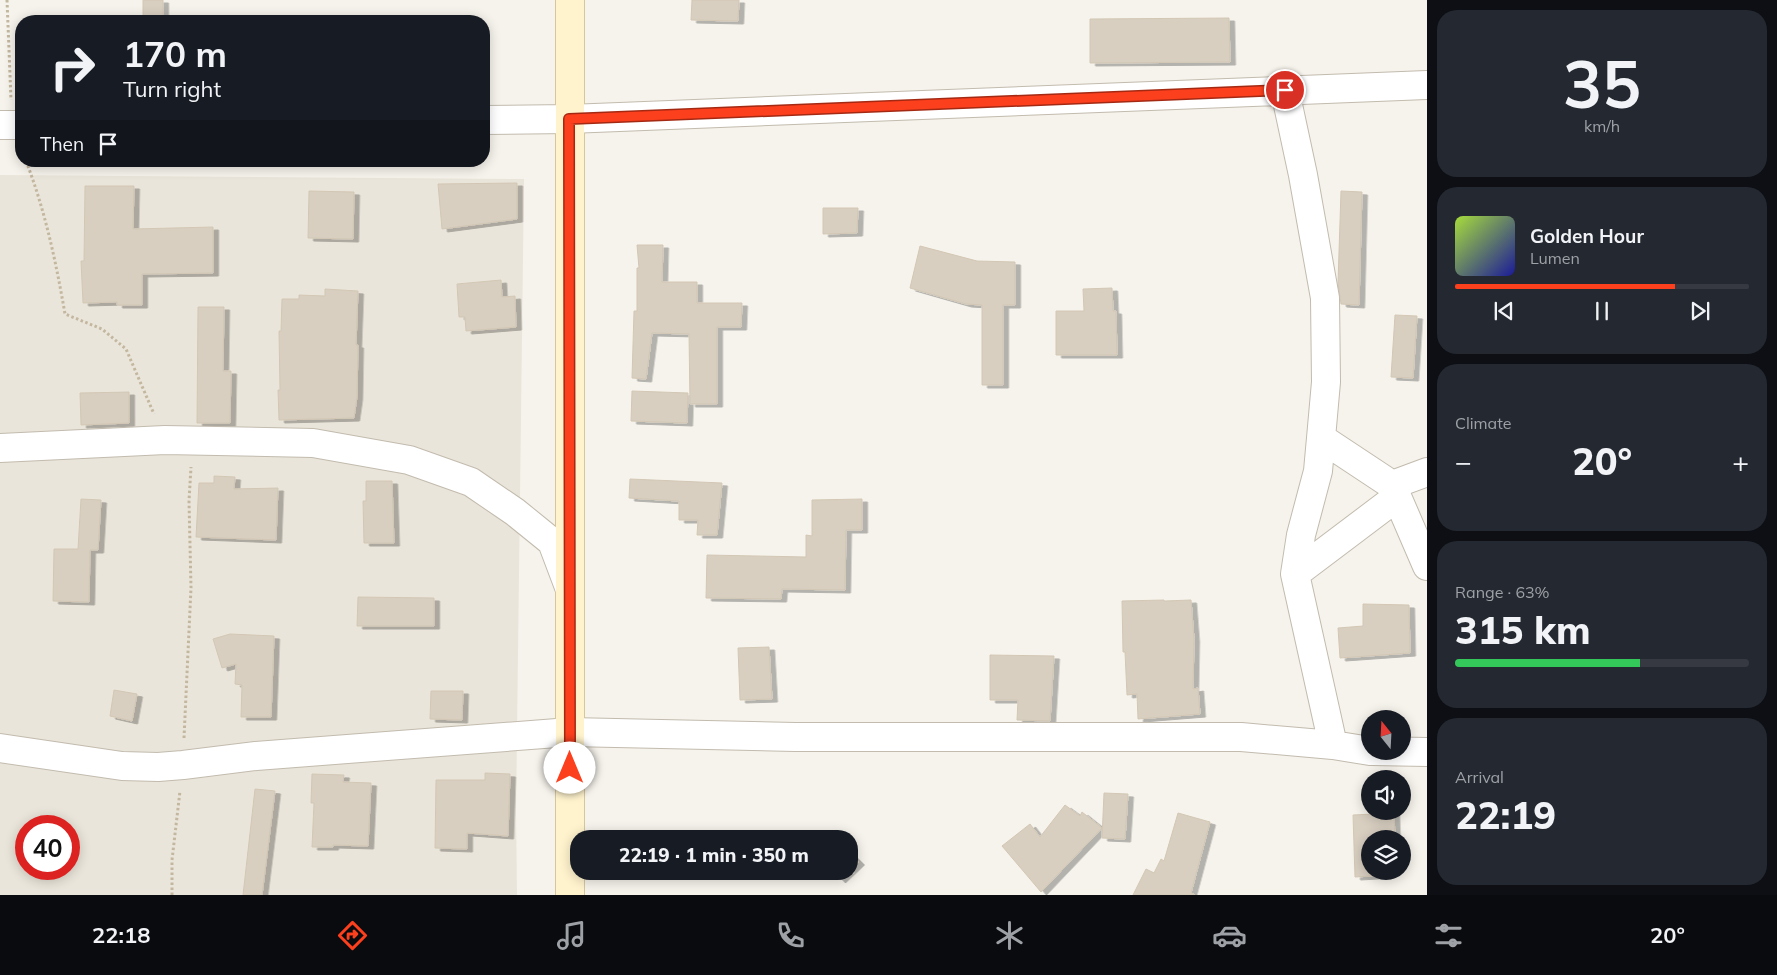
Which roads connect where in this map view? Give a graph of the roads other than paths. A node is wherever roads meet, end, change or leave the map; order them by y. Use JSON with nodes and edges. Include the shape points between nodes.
{"nodes":[{"id":1,"x":570,"y":0,"type":"edge"},
{"id":2,"x":1427,"y":85,"type":"edge"},
{"id":3,"x":1285,"y":90,"type":"junction"},
{"id":4,"x":569,"y":119,"type":"junction"},
{"id":5,"x":490,"y":120,"type":"edge"},
{"id":6,"x":1321,"y":438,"type":"junction"},
{"id":7,"x":0,"y":448,"type":"edge"},
{"id":8,"x":1427,"y":472,"type":"edge"},
{"id":9,"x":1395,"y":491,"type":"junction"},
{"id":10,"x":1427,"y":566,"type":"edge"},
{"id":11,"x":1295,"y":574,"type":"junction"},
{"id":12,"x":569,"y":589,"type":"junction"},
{"id":13,"x":570,"y":732,"type":"junction"},
{"id":14,"x":1333,"y":745,"type":"junction"},
{"id":15,"x":0,"y":748,"type":"edge"},
{"id":16,"x":1361,"y":749,"type":"edge"},
{"id":17,"x":1411,"y":752,"type":"edge"},
{"id":18,"x":1427,"y":752,"type":"edge"},
{"id":19,"x":570,"y":895,"type":"edge"}],
"edges":[{"from":1,"to":4,"type":"street"},
{"from":2,"to":3,"type":"street"},
{"from":3,"to":4,"type":"street"},
{"from":3,"to":6,"type":"street","via":[[1325,298],[1326,382]]},
{"from":4,"to":5,"type":"street"},
{"from":4,"to":12,"type":"street"},
{"from":6,"to":9,"type":"street"},
{"from":6,"to":11,"type":"street","via":[[1318,471],[1301,535]]},
{"from":7,"to":12,"type":"street","via":[[165,440],[313,443],[409,460],[471,482],[515,512],[552,542]]},
{"from":8,"to":9,"type":"street"},
{"from":9,"to":10,"type":"street"},
{"from":9,"to":11,"type":"street"},
{"from":11,"to":14,"type":"street"},
{"from":12,"to":13,"type":"street"},
{"from":13,"to":14,"type":"street","via":[[795,737],[1241,737]]},
{"from":13,"to":15,"type":"street","via":[[256,756],[183,765],[122,766]]},
{"from":13,"to":19,"type":"street"},
{"from":14,"to":16,"type":"street"},
{"from":17,"to":18,"type":"street"}]}
